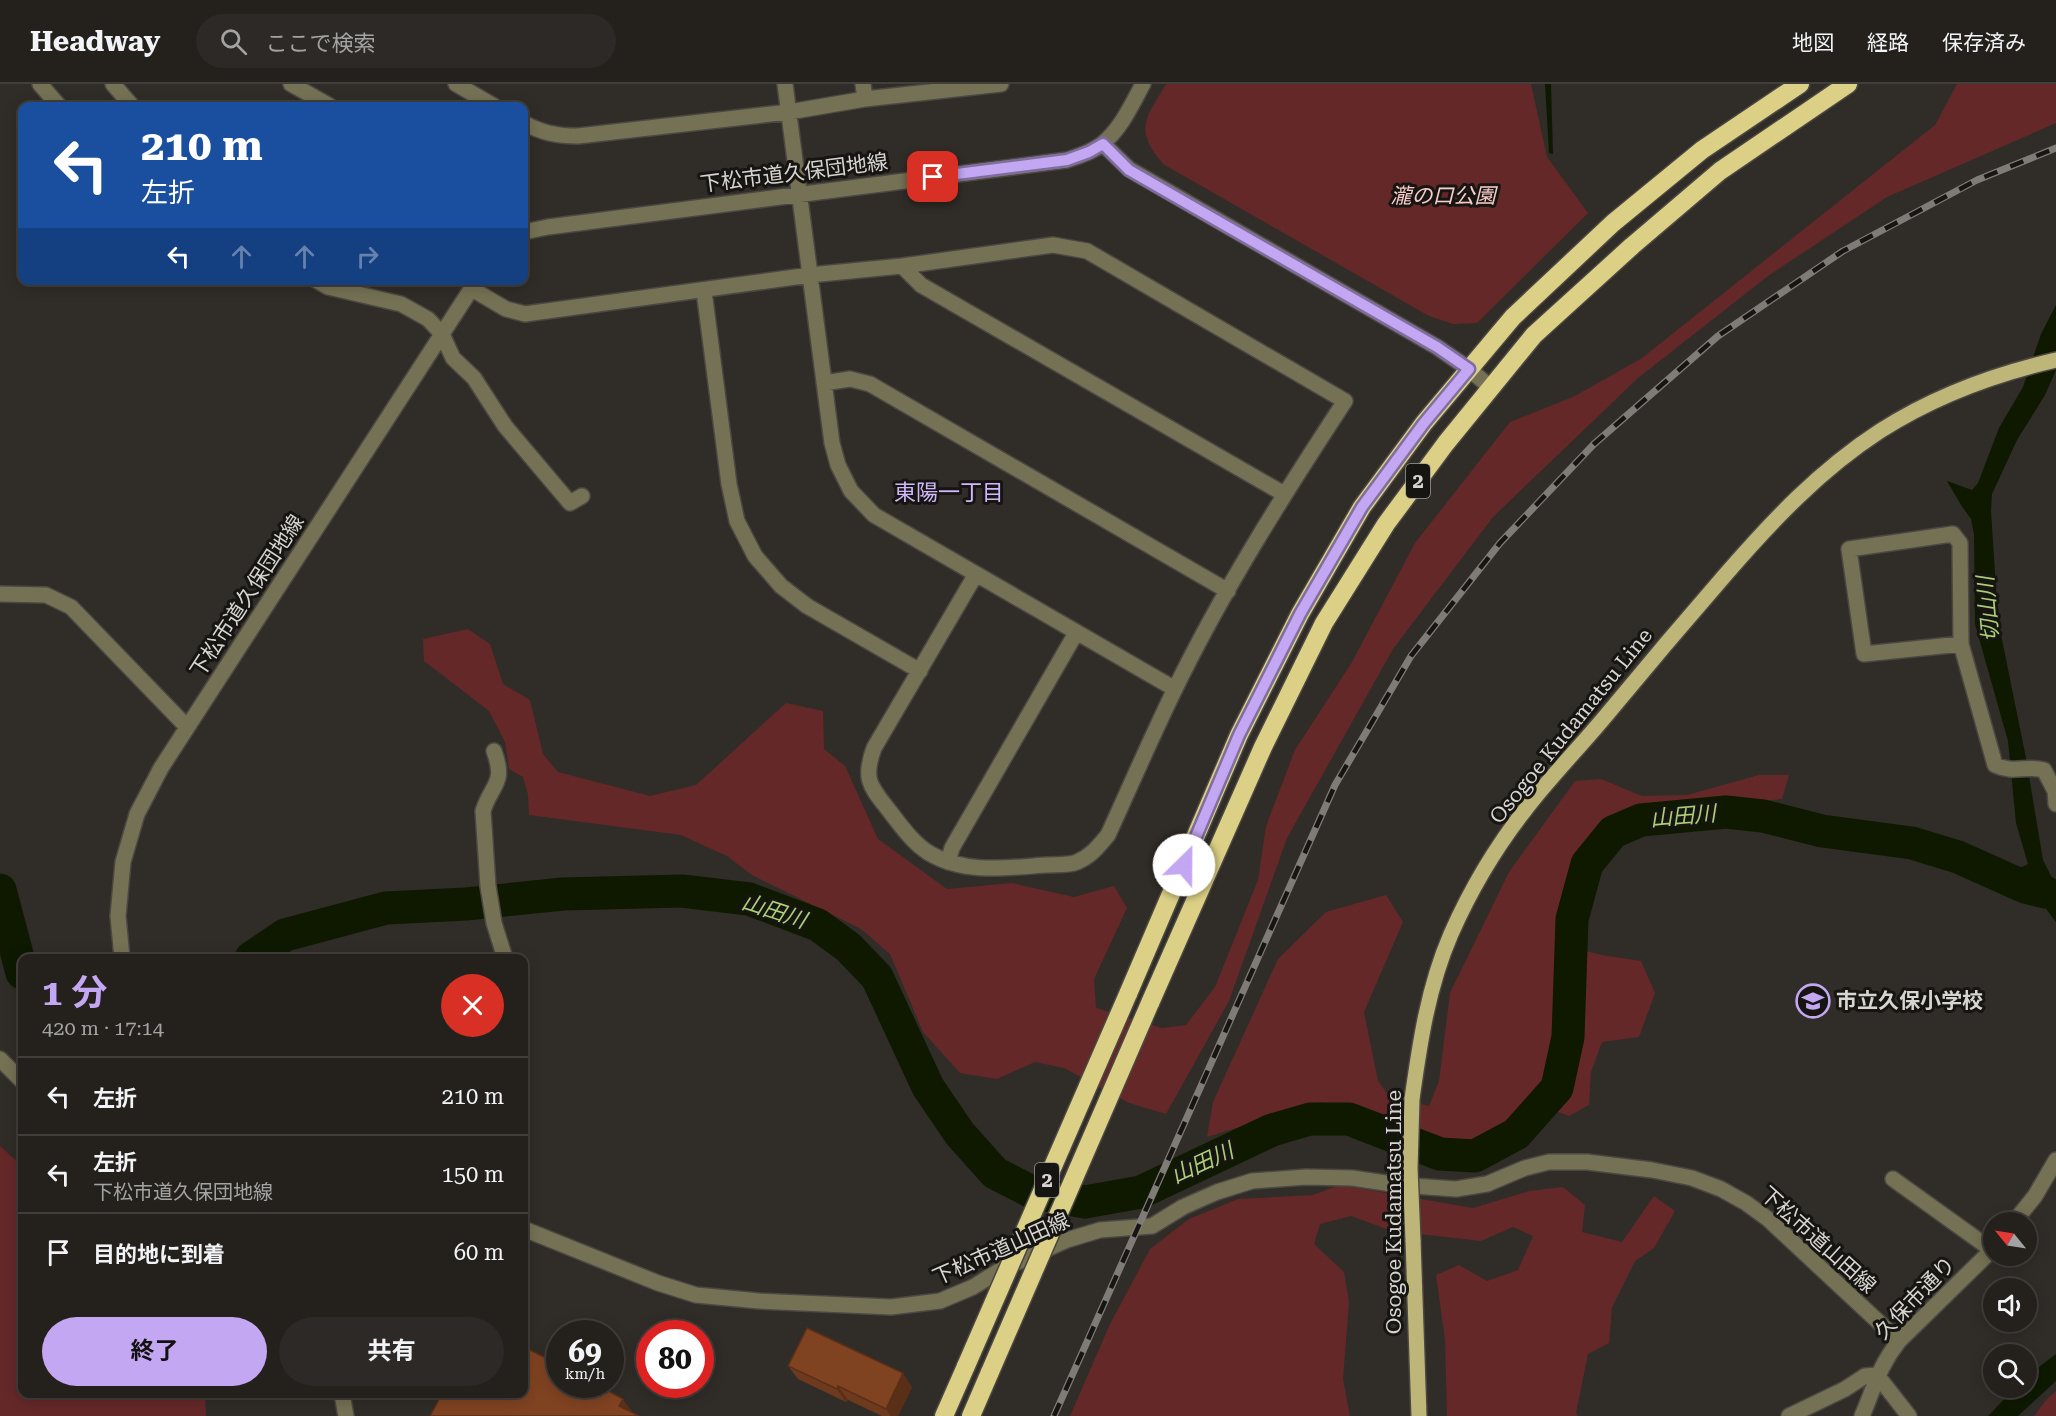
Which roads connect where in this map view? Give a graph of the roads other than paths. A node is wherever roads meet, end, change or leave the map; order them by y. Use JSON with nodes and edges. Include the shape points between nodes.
{"nodes":[{"id":1,"x":40,"y":84,"type":"edge"},
{"id":2,"x":113,"y":84,"type":"edge"},
{"id":3,"x":291,"y":84,"type":"edge"},
{"id":4,"x":456,"y":84,"type":"edge"},
{"id":5,"x":785,"y":84,"type":"edge"},
{"id":6,"x":1001,"y":84,"type":"edge"},
{"id":7,"x":1143,"y":84,"type":"edge"},
{"id":8,"x":1800,"y":84,"type":"edge"},
{"id":9,"x":1848,"y":84,"type":"edge"},
{"id":10,"x":864,"y":92,"type":"edge"},
{"id":11,"x":56,"y":102,"type":"edge"},
{"id":12,"x":129,"y":102,"type":"edge"},
{"id":13,"x":323,"y":102,"type":"edge"},
{"id":14,"x":487,"y":102,"type":"edge"},
{"id":15,"x":789,"y":112,"type":"junction"},
{"id":16,"x":528,"y":125,"type":"edge"},
{"id":17,"x":1103,"y":144,"type":"junction"},
{"id":18,"x":799,"y":194,"type":"junction"},
{"id":19,"x":528,"y":231,"type":"edge"},
{"id":20,"x":902,"y":266,"type":"junction"},
{"id":21,"x":810,"y":275,"type":"junction"},
{"id":22,"x":325,"y":285,"type":"edge"},
{"id":23,"x":475,"y":285,"type":"edge"},
{"id":24,"x":704,"y":291,"type":"junction"},
{"id":25,"x":442,"y":334,"type":"junction"},
{"id":26,"x":2056,"y":360,"type":"edge"},
{"id":27,"x":1469,"y":369,"type":"junction"},
{"id":28,"x":824,"y":383,"type":"junction"},
{"id":29,"x":1490,"y":387,"type":"junction"},
{"id":30,"x":1284,"y":494,"type":"junction"},
{"id":31,"x":582,"y":496,"type":"dead end"},
{"id":32,"x":976,"y":574,"type":"junction"},
{"id":33,"x":1228,"y":591,"type":"junction"},
{"id":34,"x":0,"y":594,"type":"edge"},
{"id":35,"x":1076,"y":633,"type":"junction"},
{"id":36,"x":1961,"y":644,"type":"junction"},
{"id":37,"x":920,"y":670,"type":"junction"},
{"id":38,"x":1175,"y":689,"type":"junction"},
{"id":39,"x":187,"y":727,"type":"junction"},
{"id":40,"x":494,"y":751,"type":"dead end"},
{"id":41,"x":2056,"y":804,"type":"edge"},
{"id":42,"x":948,"y":862,"type":"junction"},
{"id":43,"x":122,"y":954,"type":"edge"},
{"id":44,"x":504,"y":954,"type":"edge"},
{"id":45,"x":0,"y":1059,"type":"edge"},
{"id":46,"x":18,"y":1077,"type":"edge"},
{"id":47,"x":2056,"y":1160,"type":"edge"},
{"id":48,"x":1893,"y":1179,"type":"dead end"},
{"id":49,"x":2022,"y":1212,"type":"edge"},
{"id":50,"x":528,"y":1231,"type":"edge"},
{"id":51,"x":1983,"y":1242,"type":"edge"},
{"id":52,"x":1983,"y":1259,"type":"edge"},
{"id":53,"x":1899,"y":1341,"type":"junction"},
{"id":54,"x":1877,"y":1375,"type":"junction"},
{"id":55,"x":343,"y":1398,"type":"edge"},
{"id":56,"x":346,"y":1416,"type":"edge"},
{"id":57,"x":944,"y":1416,"type":"edge"},
{"id":58,"x":971,"y":1416,"type":"edge"},
{"id":59,"x":1419,"y":1416,"type":"edge"},
{"id":60,"x":1789,"y":1416,"type":"edge"},
{"id":61,"x":1862,"y":1416,"type":"edge"},
{"id":62,"x":1909,"y":1416,"type":"edge"}],
"edges":[{"from":1,"to":11,"type":"street"},
{"from":2,"to":12,"type":"street"},
{"from":3,"to":13,"type":"street"},
{"from":4,"to":14,"type":"street"},
{"from":5,"to":15,"type":"street"},
{"from":6,"to":10,"type":"street"},
{"from":7,"to":17,"type":"street","name":"下松市道久保団地線","via":[[1122,121]]},
{"from":8,"to":27,"type":"highway","number":"2","via":[[1702,150],[1612,223],[1513,317]]},
{"from":9,"to":29,"type":"highway","number":"2","via":[[1720,171],[1534,335]]},
{"from":10,"to":15,"type":"street"},
{"from":15,"to":16,"type":"street","via":[[578,136],[556,136]]},
{"from":15,"to":18,"type":"street"},
{"from":17,"to":18,"type":"street","name":"下松市道久保団地線","via":[[1067,160]]},
{"from":17,"to":27,"type":"street","via":[[1129,170]]},
{"from":18,"to":19,"type":"street","name":"下松市道久保団地線"},
{"from":18,"to":21,"type":"street"},
{"from":20,"to":21,"type":"street"},
{"from":20,"to":30,"type":"street","via":[[921,285]]},
{"from":20,"to":30,"type":"street","via":[[1053,245],[1087,251],[1345,401]]},
{"from":21,"to":24,"type":"street"},
{"from":21,"to":28,"type":"street"},
{"from":22,"to":25,"type":"street","via":[[401,304],[428,319]]},
{"from":23,"to":24,"type":"street","via":[[506,309],[525,314]]},
{"from":23,"to":25,"type":"street","name":"下松市道久保団地線"},
{"from":24,"to":37,"type":"street","via":[[729,484],[737,521],[755,556],[781,586],[807,606]]},
{"from":25,"to":31,"type":"street","via":[[453,358],[474,378],[505,426],[570,503]]},
{"from":25,"to":39,"type":"street","name":"下松市道久保団地線"},
{"from":26,"to":59,"type":"main road","name":"Osogoe Kudamatsu Line","bridge":true,"via":[[1970,386],[1917,410],[1879,431],[1816,479],[1772,522],[1524,810],[1481,875],[1432,985],[1412,1099],[1410,1168]]},
{"from":27,"to":29,"type":"street"},
{"from":27,"to":57,"type":"highway","number":"2","bridge":true,"via":[[1362,507],[1300,614],[1239,735]]},
{"from":28,"to":32,"type":"street","via":[[835,454],[851,491],[874,514]]},
{"from":28,"to":33,"type":"street","via":[[850,379],[870,384]]},
{"from":29,"to":58,"type":"highway","number":"2","bridge":true,"via":[[1386,524],[1324,623],[1263,747]]},
{"from":30,"to":33,"type":"street"},
{"from":32,"to":35,"type":"street"},
{"from":32,"to":37,"type":"street"},
{"from":33,"to":38,"type":"street"},
{"from":34,"to":39,"type":"street","via":[[45,595],[71,608]]},
{"from":35,"to":38,"type":"street"},
{"from":35,"to":42,"type":"street","via":[[952,848]]},
{"from":36,"to":36,"type":"street","via":[[1864,654],[1849,549],[1953,534],[1960,543]]},
{"from":36,"to":41,"type":"street","via":[[1995,765],[2007,771],[2044,770],[2055,791]]},
{"from":37,"to":42,"type":"street","via":[[867,767],[871,788],[910,837]]},
{"from":38,"to":42,"type":"street","via":[[1108,836],[1093,854],[1075,863],[991,869]]},
{"from":39,"to":43,"type":"street","name":"下松市道久保団地線","via":[[137,814],[123,862],[118,916]]},
{"from":40,"to":44,"type":"street","via":[[500,768],[498,781],[483,812],[488,886]]},
{"from":45,"to":46,"type":"street"},
{"from":47,"to":49,"type":"street"},
{"from":48,"to":51,"type":"street"},
{"from":50,"to":53,"type":"street","name":"下松市道山田線","via":[[696,1295],[891,1307],[939,1301],[1067,1240],[1100,1230],[1152,1226],[1183,1207],[1252,1181],[1352,1178],[1456,1189],[1487,1184],[1549,1162],[1587,1162],[1692,1178],[1746,1203]]},
{"from":52,"to":53,"type":"street","name":"久保市通り"},
{"from":53,"to":54,"type":"street","name":"久保市通り"},
{"from":54,"to":60,"type":"street","via":[[1866,1376]]},
{"from":54,"to":61,"type":"street","name":"久保市通り"},
{"from":54,"to":62,"type":"street"},
{"from":55,"to":56,"type":"street"}]}
